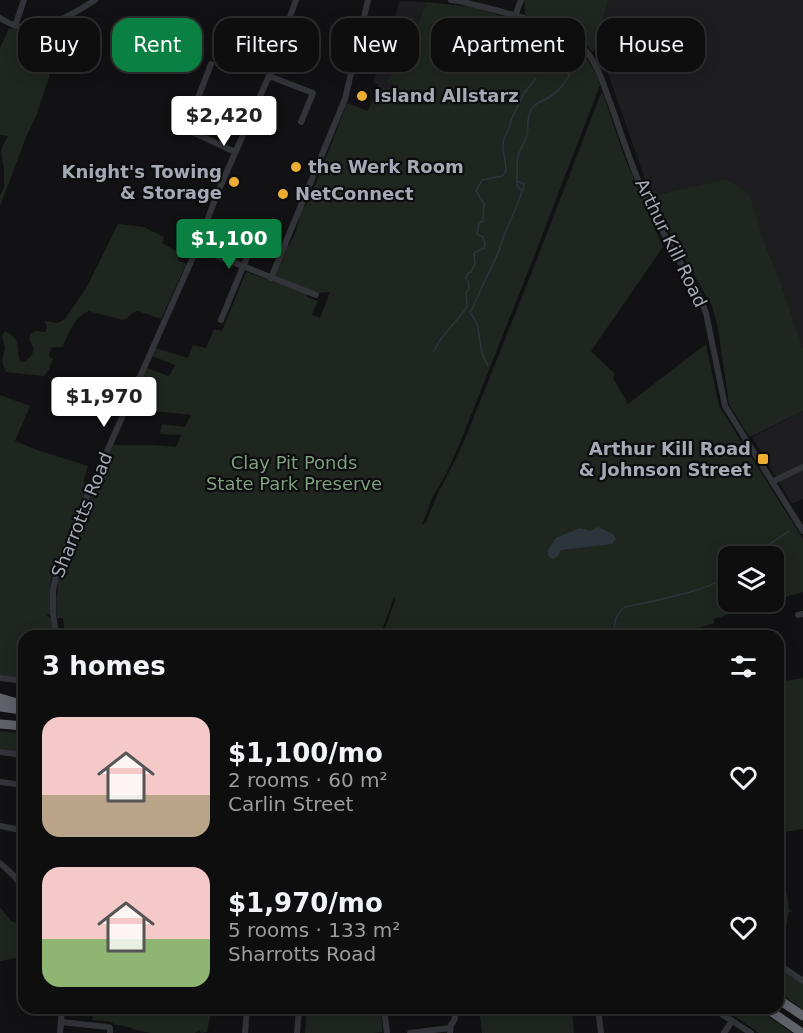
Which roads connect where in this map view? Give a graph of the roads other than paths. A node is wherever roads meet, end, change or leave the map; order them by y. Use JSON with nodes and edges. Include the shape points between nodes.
{"nodes":[{"id":1,"x":24,"y":0,"type":"edge"},
{"id":2,"x":95,"y":0,"type":"edge"},
{"id":3,"x":296,"y":0,"type":"edge"},
{"id":4,"x":368,"y":0,"type":"edge"},
{"id":5,"x":451,"y":0,"type":"edge"},
{"id":6,"x":521,"y":0,"type":"edge"},
{"id":7,"x":515,"y":16,"type":"junction"},
{"id":8,"x":0,"y":18,"type":"edge"},
{"id":9,"x":15,"y":26,"type":"junction"},
{"id":10,"x":212,"y":64,"type":"dead end"},
{"id":11,"x":269,"y":75,"type":"junction"},
{"id":12,"x":301,"y":122,"type":"dead end"},
{"id":13,"x":235,"y":152,"type":"junction"},
{"id":14,"x":259,"y":228,"type":"dead end"},
{"id":15,"x":197,"y":248,"type":"junction"},
{"id":16,"x":243,"y":267,"type":"junction"},
{"id":17,"x":271,"y":278,"type":"junction"},
{"id":18,"x":316,"y":295,"type":"dead end"},
{"id":19,"x":221,"y":320,"type":"dead end"},
{"id":20,"x":803,"y":467,"type":"edge"},
{"id":21,"x":772,"y":482,"type":"junction"},
{"id":22,"x":803,"y":531,"type":"edge"},
{"id":23,"x":55,"y":630,"type":"edge"},
{"id":24,"x":0,"y":678,"type":"edge"},
{"id":25,"x":18,"y":680,"type":"edge"},
{"id":26,"x":0,"y":698,"type":"edge"},
{"id":27,"x":18,"y":703,"type":"edge"},
{"id":28,"x":0,"y":707,"type":"edge"},
{"id":29,"x":18,"y":709,"type":"edge"},
{"id":30,"x":0,"y":752,"type":"edge"},
{"id":31,"x":18,"y":754,"type":"edge"},
{"id":32,"x":0,"y":782,"type":"edge"},
{"id":33,"x":18,"y":784,"type":"edge"},
{"id":34,"x":0,"y":826,"type":"edge"},
{"id":35,"x":18,"y":829,"type":"edge"},
{"id":36,"x":0,"y":863,"type":"edge"},
{"id":37,"x":18,"y":881,"type":"edge"},
{"id":38,"x":784,"y":968,"type":"edge"},
{"id":39,"x":803,"y":981,"type":"edge"},
{"id":40,"x":784,"y":1003,"type":"edge"},
{"id":41,"x":62,"y":1014,"type":"edge"},
{"id":42,"x":247,"y":1014,"type":"edge"},
{"id":43,"x":299,"y":1014,"type":"edge"},
{"id":44,"x":385,"y":1014,"type":"edge"},
{"id":45,"x":455,"y":1014,"type":"edge"},
{"id":46,"x":599,"y":1014,"type":"edge"},
{"id":47,"x":721,"y":1014,"type":"edge"},
{"id":48,"x":775,"y":1014,"type":"edge"},
{"id":49,"x":803,"y":1016,"type":"edge"},
{"id":50,"x":732,"y":1021,"type":"junction"},
{"id":51,"x":61,"y":1022,"type":"junction"},
{"id":52,"x":450,"y":1031,"type":"edge"},
{"id":53,"x":60,"y":1033,"type":"edge"},
{"id":54,"x":110,"y":1033,"type":"edge"},
{"id":55,"x":245,"y":1033,"type":"edge"},
{"id":56,"x":297,"y":1033,"type":"edge"},
{"id":57,"x":387,"y":1033,"type":"edge"},
{"id":58,"x":410,"y":1033,"type":"edge"},
{"id":59,"x":601,"y":1033,"type":"edge"},
{"id":60,"x":724,"y":1033,"type":"edge"},
{"id":61,"x":751,"y":1033,"type":"edge"},
{"id":62,"x":802,"y":1033,"type":"edge"}],
"edges":[{"from":1,"to":9,"type":"street"},
{"from":2,"to":9,"type":"street","via":[[47,26]]},
{"from":3,"to":11,"type":"street","name":"Sharrotts Road"},
{"from":4,"to":17,"type":"street","via":[[345,99]]},
{"from":5,"to":7,"type":"street","name":"Arthur Kill Road"},
{"from":6,"to":7,"type":"street"},
{"from":7,"to":21,"type":"street","name":"Arthur Kill Road","via":[[572,39],[595,65],[642,190],[701,299],[725,406]]},
{"from":8,"to":9,"type":"street"},
{"from":10,"to":13,"type":"street","via":[[186,129]]},
{"from":11,"to":12,"type":"street","via":[[313,93]]},
{"from":11,"to":13,"type":"street","name":"Sharrotts Road"},
{"from":13,"to":15,"type":"street","name":"Sharrotts Road"},
{"from":14,"to":16,"type":"street"},
{"from":15,"to":16,"type":"street"},
{"from":15,"to":23,"type":"street","name":"Sharrotts Road","via":[[60,564],[53,590]]},
{"from":16,"to":17,"type":"street"},
{"from":16,"to":19,"type":"street"},
{"from":17,"to":18,"type":"street"},
{"from":20,"to":21,"type":"street"},
{"from":21,"to":22,"type":"street","name":"Arthur Kill Road"},
{"from":24,"to":25,"type":"street"},
{"from":26,"to":27,"type":"highway"},
{"from":28,"to":29,"type":"highway"},
{"from":30,"to":31,"type":"street"},
{"from":32,"to":33,"type":"street"},
{"from":34,"to":35,"type":"street"},
{"from":36,"to":37,"type":"street"},
{"from":38,"to":39,"type":"street"},
{"from":40,"to":49,"type":"highway"},
{"from":41,"to":51,"type":"street"},
{"from":42,"to":55,"type":"street"},
{"from":43,"to":56,"type":"street"},
{"from":44,"to":57,"type":"street"},
{"from":45,"to":52,"type":"street"},
{"from":46,"to":59,"type":"street"},
{"from":47,"to":50,"type":"street"},
{"from":48,"to":62,"type":"highway"},
{"from":50,"to":60,"type":"street"},
{"from":50,"to":61,"type":"street"},
{"from":51,"to":53,"type":"street"},
{"from":51,"to":54,"type":"street","via":[[108,1027]]},
{"from":52,"to":58,"type":"street"}]}
